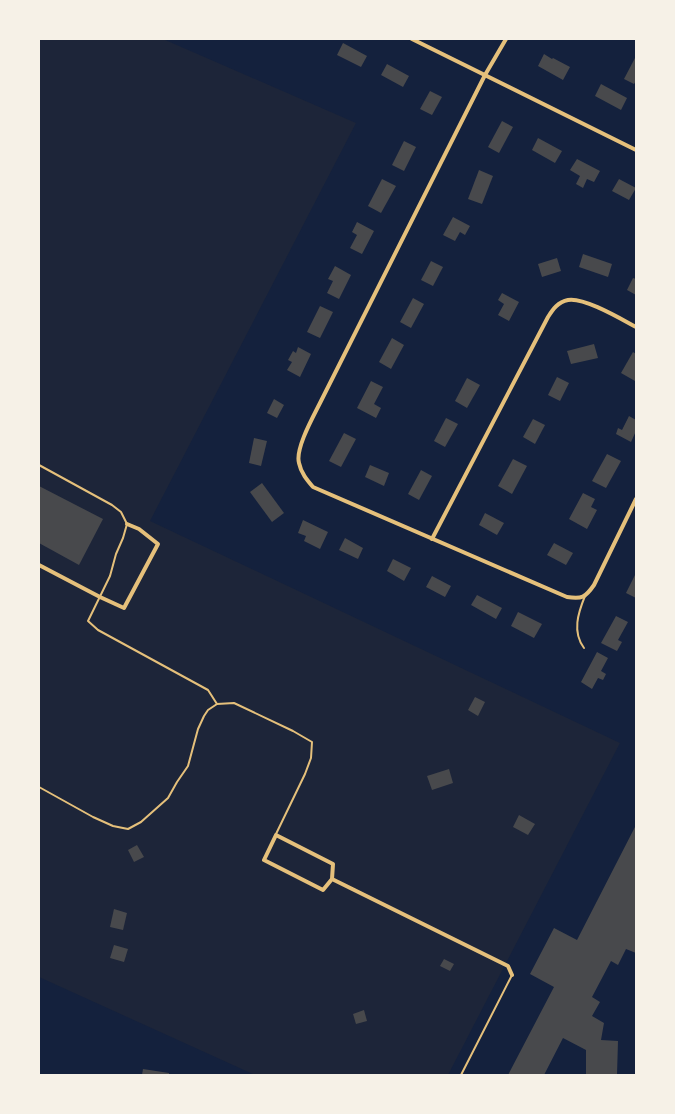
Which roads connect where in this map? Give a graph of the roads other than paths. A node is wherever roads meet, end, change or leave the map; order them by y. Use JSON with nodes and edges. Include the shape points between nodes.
{"nodes":[{"id":1,"x":412,"y":39,"type":"edge"},
{"id":2,"x":506,"y":39,"type":"edge"},
{"id":3,"x":485,"y":75,"type":"junction"},
{"id":4,"x":636,"y":148,"type":"edge"},
{"id":5,"x":636,"y":327,"type":"edge"},
{"id":6,"x":39,"y":465,"type":"edge"},
{"id":7,"x":636,"y":499,"type":"edge"},
{"id":8,"x":127,"y":524,"type":"junction"},
{"id":9,"x":432,"y":539,"type":"junction"},
{"id":10,"x":39,"y":565,"type":"edge"},
{"id":11,"x":585,"y":596,"type":"junction"},
{"id":12,"x":100,"y":597,"type":"junction"},
{"id":13,"x":584,"y":648,"type":"dead end"},
{"id":14,"x":217,"y":704,"type":"junction"},
{"id":15,"x":39,"y":787,"type":"edge"},
{"id":16,"x":276,"y":834,"type":"junction"},
{"id":17,"x":332,"y":879,"type":"junction"},
{"id":18,"x":512,"y":975,"type":"joint"},
{"id":19,"x":461,"y":1075,"type":"edge"}],
"edges":[{"from":1,"to":3,"type":"street"},
{"from":2,"to":3,"type":"street"},
{"from":3,"to":4,"type":"street"},
{"from":3,"to":9,"type":"street","via":[[320,403],[302,441],[298,461],[306,479],[314,487]]},
{"from":5,"to":9,"type":"street","via":[[579,300],[568,300],[554,307]]},
{"from":6,"to":8,"type":"lane","via":[[112,505],[122,512]]},
{"from":7,"to":11,"type":"street","via":[[594,585]]},
{"from":8,"to":12,"type":"lane"},
{"from":8,"to":12,"type":"street","via":[[158,544],[124,608]]},
{"from":9,"to":11,"type":"street","via":[[567,597]]},
{"from":10,"to":12,"type":"street"},
{"from":11,"to":13,"type":"lane","via":[[578,613],[577,630]]},
{"from":12,"to":14,"type":"lane","via":[[88,621],[98,630],[208,690]]},
{"from":14,"to":15,"type":"lane","via":[[204,716],[188,766],[168,798],[128,829],[93,817]]},
{"from":14,"to":16,"type":"lane","via":[[234,703],[312,742],[305,774]]},
{"from":16,"to":17,"type":"street","via":[[333,864]]},
{"from":16,"to":17,"type":"street","via":[[264,860],[323,890]]},
{"from":17,"to":18,"type":"street","via":[[508,966]]},
{"from":18,"to":19,"type":"lane"}]}
